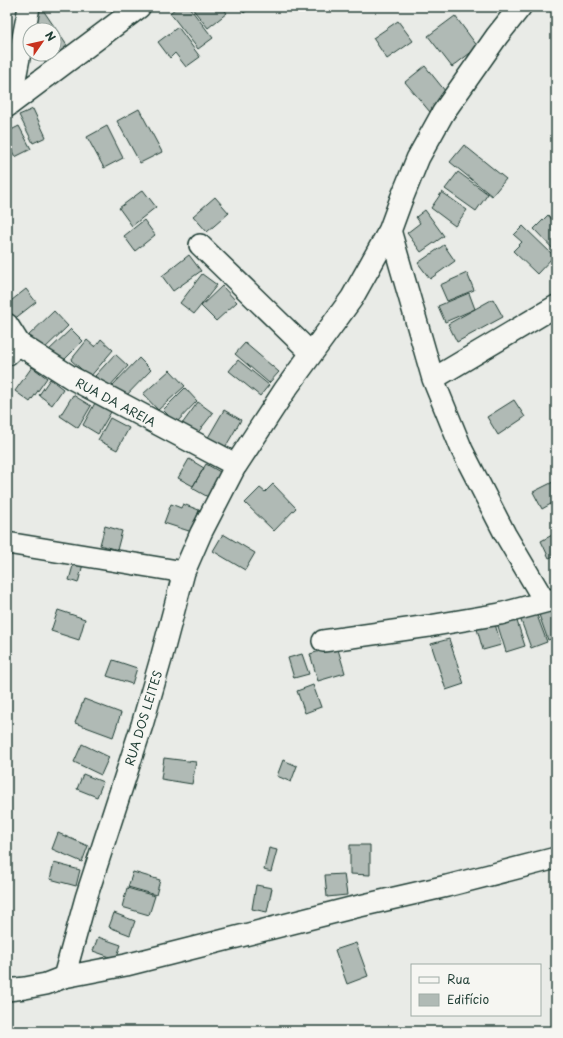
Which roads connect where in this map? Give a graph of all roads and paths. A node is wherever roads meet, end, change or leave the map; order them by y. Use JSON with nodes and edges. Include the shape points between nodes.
{"nodes":[{"id":1,"x":29,"y":7,"type":"edge"},
{"id":2,"x":139,"y":7,"type":"edge"},
{"id":3,"x":520,"y":7,"type":"edge"},
{"id":4,"x":9,"y":105,"type":"edge"},
{"id":5,"x":390,"y":230,"type":"junction"},
{"id":6,"x":200,"y":245,"type":"dead end"},
{"id":7,"x":556,"y":306,"type":"edge"},
{"id":8,"x":7,"y":325,"type":"edge"},
{"id":9,"x":13,"y":350,"type":"edge"},
{"id":10,"x":311,"y":353,"type":"junction"},
{"id":11,"x":433,"y":379,"type":"junction"},
{"id":12,"x":236,"y":465,"type":"junction"},
{"id":13,"x":7,"y":542,"type":"edge"},
{"id":14,"x":184,"y":572,"type":"junction"},
{"id":15,"x":550,"y":601,"type":"edge"},
{"id":16,"x":323,"y":641,"type":"dead end"},
{"id":17,"x":556,"y":858,"type":"edge"},
{"id":18,"x":64,"y":977,"type":"junction"},
{"id":19,"x":7,"y":990,"type":"edge"}],
"edges":[{"from":1,"to":4,"type":"street"},
{"from":2,"to":4,"type":"street"},
{"from":3,"to":5,"type":"street","via":[[443,113],[418,158]]},
{"from":5,"to":10,"type":"street","via":[[352,298]]},
{"from":5,"to":11,"type":"street"},
{"from":6,"to":10,"type":"street"},
{"from":7,"to":11,"type":"street"},
{"from":8,"to":9,"type":"street","name":"RUA DA AREIA"},
{"from":9,"to":12,"type":"street","name":"RUA DA AREIA","via":[[72,378]]},
{"from":10,"to":12,"type":"street"},
{"from":11,"to":15,"type":"street","via":[[462,450],[501,527]]},
{"from":12,"to":14,"type":"street","name":"RUA DOS LEITES"},
{"from":13,"to":14,"type":"street"},
{"from":14,"to":18,"type":"street","name":"RUA DOS LEITES","via":[[144,717],[86,898]]},
{"from":15,"to":16,"type":"street","via":[[500,614]]},
{"from":17,"to":18,"type":"street","via":[[126,965]]},
{"from":18,"to":19,"type":"street","via":[[46,984]]}]}
